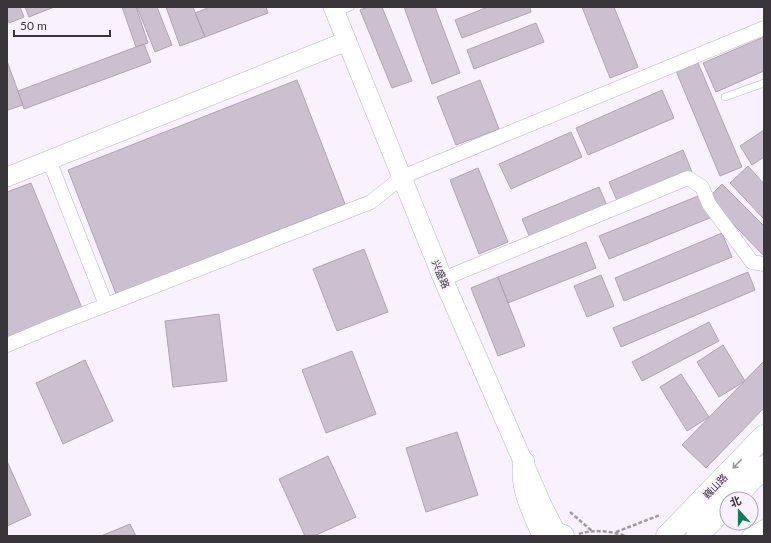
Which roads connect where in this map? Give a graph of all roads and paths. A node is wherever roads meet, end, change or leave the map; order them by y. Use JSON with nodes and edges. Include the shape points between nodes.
{"nodes":[{"id":1,"x":340,"y":9,"type":"edge"},
{"id":2,"x":764,"y":28,"type":"edge"},
{"id":3,"x":347,"y":41,"type":"junction"},
{"id":4,"x":764,"y":83,"type":"edge"},
{"id":5,"x":725,"y":97,"type":"dead end"},
{"id":6,"x":49,"y":160,"type":"junction"},
{"id":7,"x":7,"y":177,"type":"edge"},
{"id":8,"x":402,"y":177,"type":"junction"},
{"id":9,"x":764,"y":264,"type":"edge"},
{"id":10,"x":443,"y":279,"type":"junction"},
{"id":11,"x":106,"y":305,"type":"junction"},
{"id":12,"x":7,"y":345,"type":"edge"},
{"id":13,"x":764,"y":436,"type":"edge"},
{"id":14,"x":524,"y":462,"type":"joint"},
{"id":15,"x":764,"y":467,"type":"edge"},
{"id":16,"x":741,"y":491,"type":"edge"},
{"id":17,"x":570,"y":512,"type":"dead end"},
{"id":18,"x":719,"y":514,"type":"edge"},
{"id":19,"x":764,"y":527,"type":"edge"},
{"id":20,"x":664,"y":530,"type":"edge"},
{"id":21,"x":592,"y":531,"type":"junction"},
{"id":22,"x":616,"y":533,"type":"junction"},
{"id":23,"x":559,"y":536,"type":"edge"},
{"id":24,"x":626,"y":536,"type":"edge"},
{"id":25,"x":698,"y":536,"type":"edge"},
{"id":26,"x":749,"y":536,"type":"edge"}],
"edges":[{"from":1,"to":3,"type":"street","name":"兴盛路"},
{"from":2,"to":8,"type":"street"},
{"from":3,"to":6,"type":"street"},
{"from":3,"to":8,"type":"street","name":"兴盛路"},
{"from":4,"to":5,"type":"lane"},
{"from":6,"to":7,"type":"street"},
{"from":6,"to":11,"type":"street"},
{"from":8,"to":10,"type":"street","name":"兴盛路"},
{"from":8,"to":11,"type":"street","via":[[371,202]]},
{"from":9,"to":10,"type":"street","via":[[752,262],[709,204],[702,187],[688,178]]},
{"from":10,"to":14,"type":"street","name":"兴盛路"},
{"from":11,"to":12,"type":"street"},
{"from":13,"to":20,"type":"highway","name":"巍山路","one_way":true},
{"from":14,"to":23,"type":"main road","via":[[525,490]]},
{"from":15,"to":16,"type":"highway"},
{"from":17,"to":21,"type":"path"},
{"from":18,"to":25,"type":"highway"},
{"from":19,"to":26,"type":"street"},
{"from":20,"to":22,"type":"path"},
{"from":21,"to":22,"type":"path"},
{"from":21,"to":23,"type":"path"},
{"from":22,"to":24,"type":"path"}]}
